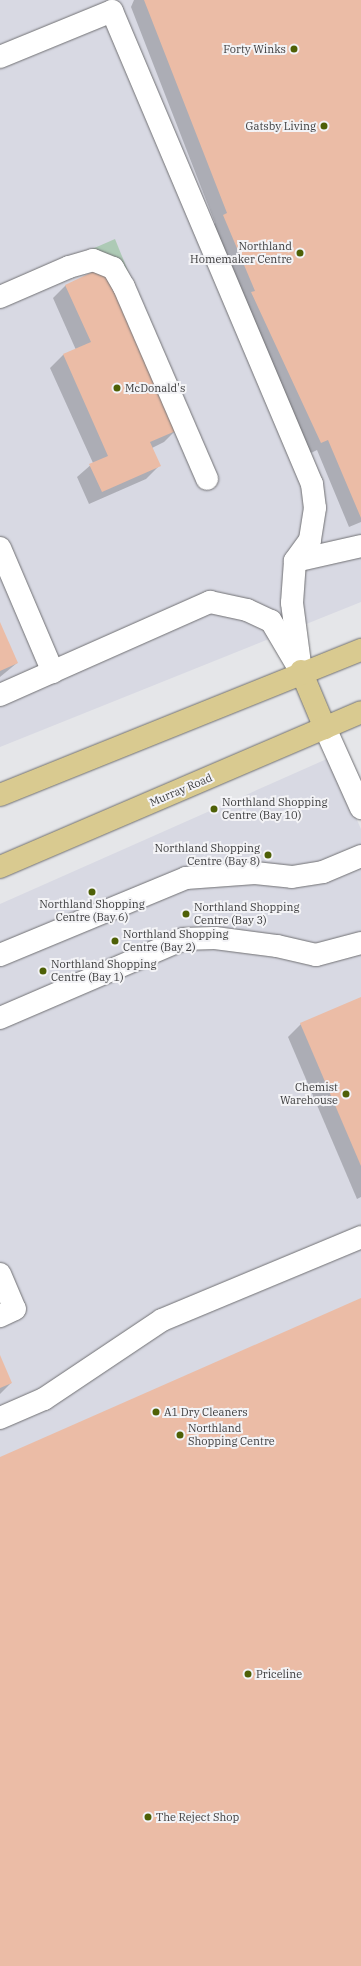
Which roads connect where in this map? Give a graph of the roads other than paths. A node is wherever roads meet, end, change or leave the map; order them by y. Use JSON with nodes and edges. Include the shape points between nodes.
{"nodes":[{"id":1,"x":0,"y":57,"type":"edge"},
{"id":2,"x":0,"y":297,"type":"edge"},
{"id":3,"x":207,"y":479,"type":"dead end"},
{"id":4,"x":361,"y":546,"type":"edge"},
{"id":5,"x":0,"y":548,"type":"edge"},
{"id":6,"x":295,"y":561,"type":"junction"},
{"id":7,"x":361,"y":650,"type":"edge"},
{"id":8,"x":301,"y":671,"type":"junction"},
{"id":9,"x":54,"y":672,"type":"junction"},
{"id":10,"x":0,"y":696,"type":"edge"},
{"id":11,"x":361,"y":712,"type":"edge"},
{"id":12,"x":325,"y":728,"type":"junction"},
{"id":13,"x":0,"y":795,"type":"edge"},
{"id":14,"x":361,"y":808,"type":"edge"},
{"id":15,"x":361,"y":856,"type":"edge"},
{"id":16,"x":0,"y":867,"type":"edge"},
{"id":17,"x":361,"y":943,"type":"edge"},
{"id":18,"x":0,"y":955,"type":"edge"},
{"id":19,"x":0,"y":1018,"type":"edge"},
{"id":20,"x":361,"y":1237,"type":"edge"},
{"id":21,"x":0,"y":1274,"type":"edge"},
{"id":22,"x":0,"y":1316,"type":"edge"},
{"id":23,"x":0,"y":1418,"type":"edge"}],
"edges":[{"from":1,"to":6,"type":"lane","via":[[112,11],[312,484],[315,508],[310,540]]},
{"from":2,"to":3,"type":"lane","via":[[93,260],[113,268],[124,287]]},
{"from":4,"to":6,"type":"lane"},
{"from":5,"to":9,"type":"lane"},
{"from":6,"to":8,"type":"lane","via":[[292,603]]},
{"from":7,"to":8,"type":"main road"},
{"from":8,"to":9,"type":"lane","via":[[271,621],[247,610],[210,602]]},
{"from":8,"to":12,"type":"main road"},
{"from":8,"to":13,"type":"main road"},
{"from":9,"to":10,"type":"lane"},
{"from":11,"to":12,"type":"main road","name":"Murray Road"},
{"from":12,"to":14,"type":"lane"},
{"from":12,"to":16,"type":"main road","name":"Murray Road"},
{"from":15,"to":18,"type":"lane","via":[[323,872],[292,877],[255,873],[186,878]]},
{"from":17,"to":19,"type":"lane","via":[[316,956],[277,946],[184,938]]},
{"from":20,"to":23,"type":"lane","via":[[162,1320],[44,1399]]},
{"from":21,"to":22,"type":"lane","via":[[14,1309]]}]}
